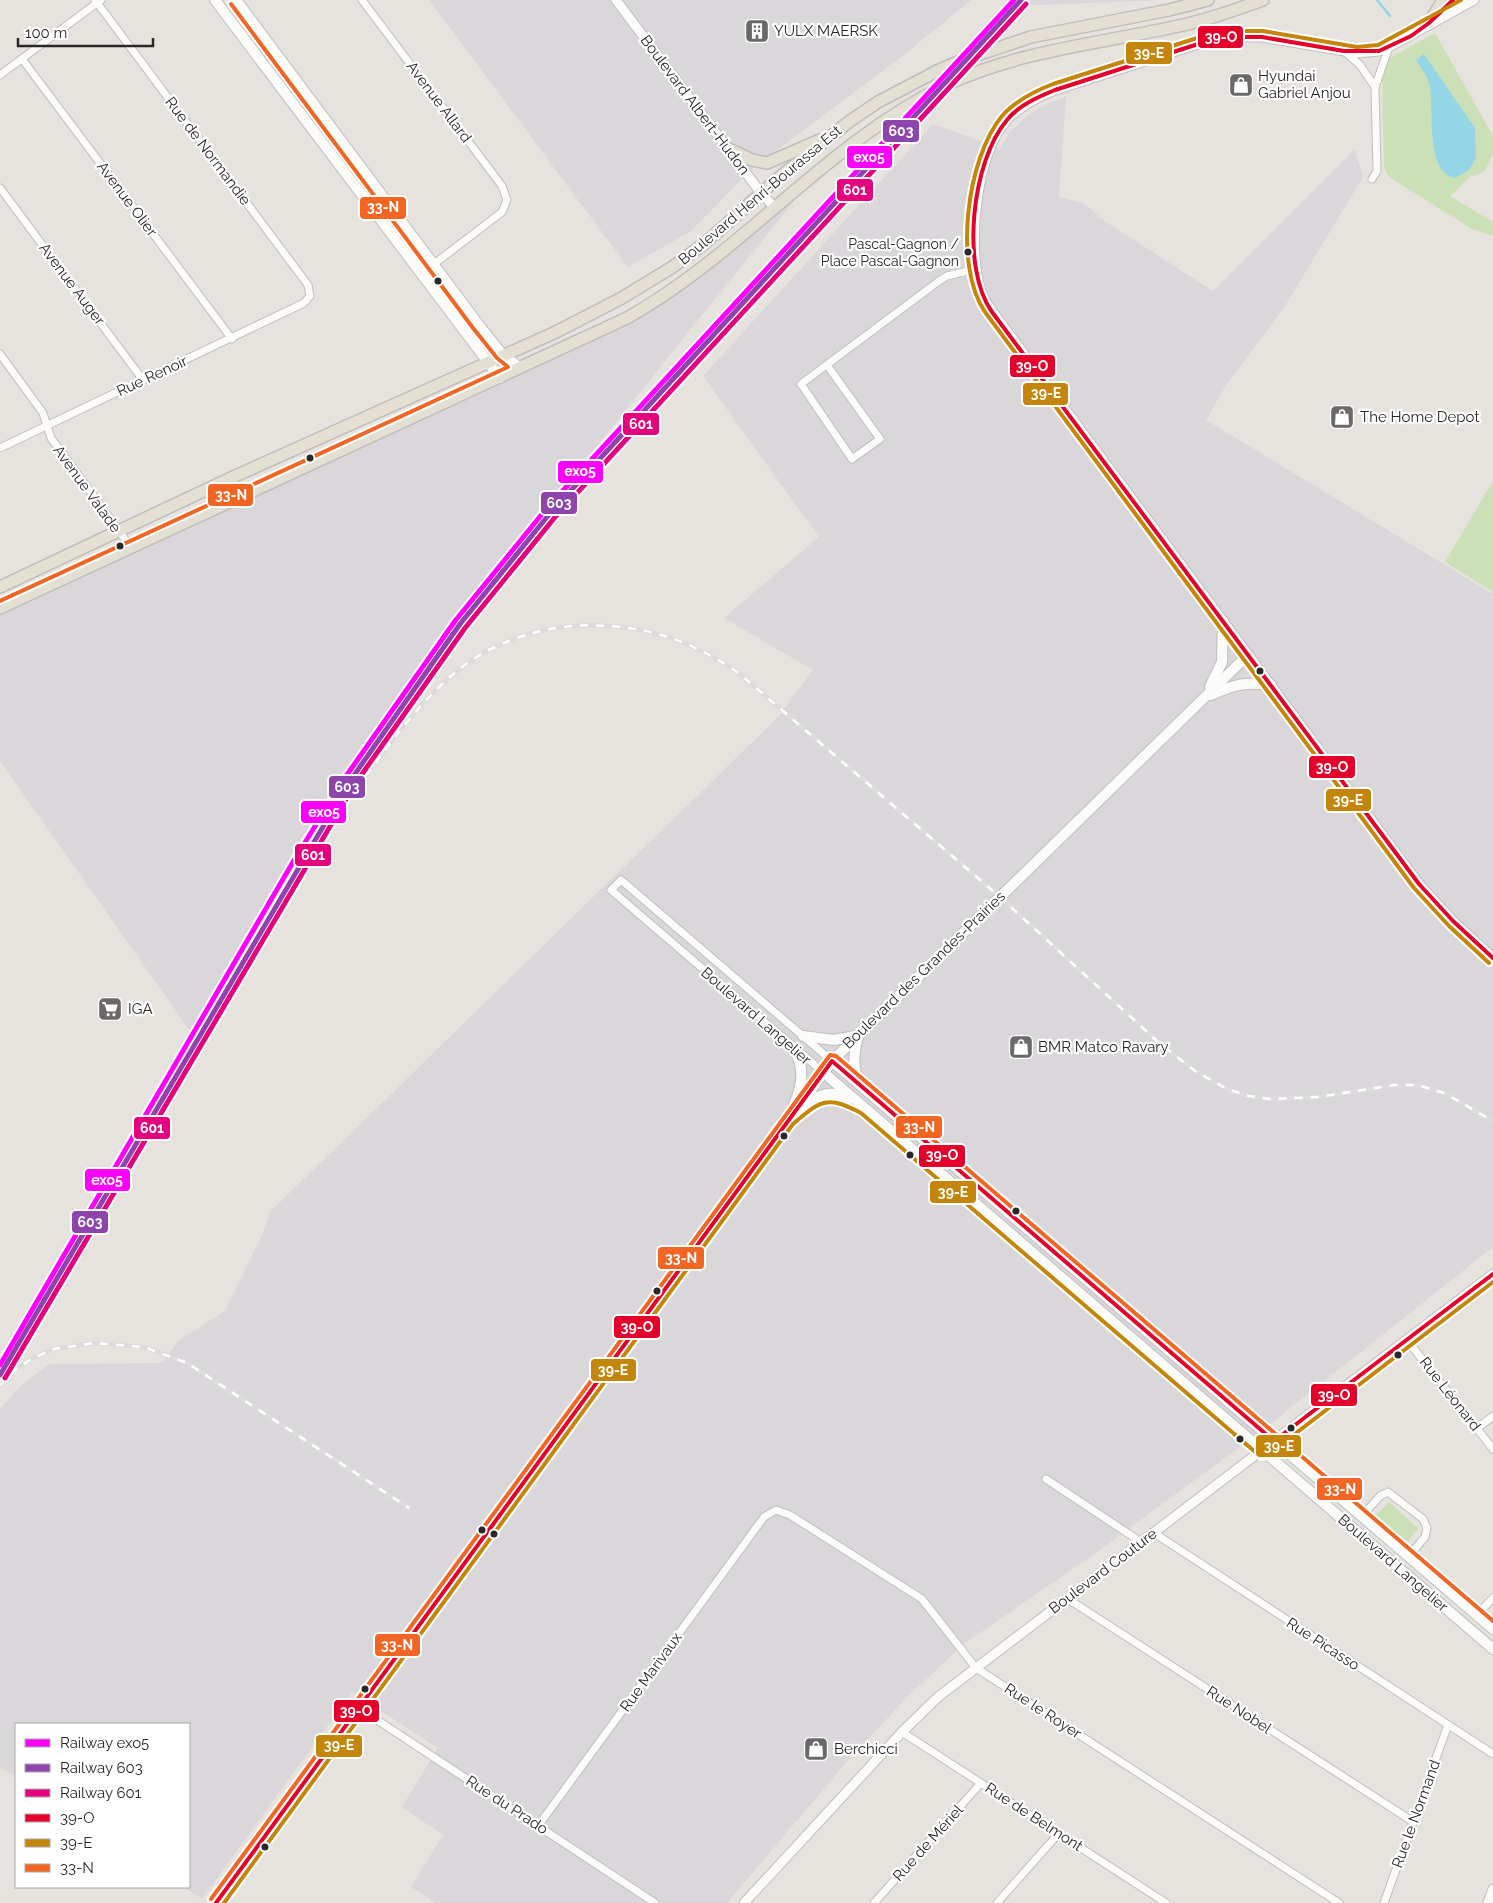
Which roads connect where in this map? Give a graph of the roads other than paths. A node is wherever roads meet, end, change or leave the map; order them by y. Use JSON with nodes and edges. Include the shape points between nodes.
{"nodes":[{"id":1,"x":216,"y":0,"type":"edge"},
{"id":2,"x":236,"y":0,"type":"edge"},
{"id":3,"x":362,"y":0,"type":"edge"},
{"id":4,"x":616,"y":0,"type":"edge"},
{"id":5,"x":1208,"y":0,"type":"edge"},
{"id":6,"x":1263,"y":0,"type":"edge"},
{"id":7,"x":1443,"y":0,"type":"edge"},
{"id":8,"x":1452,"y":0,"type":"edge"},
{"id":9,"x":1474,"y":0,"type":"edge"},
{"id":10,"x":97,"y":1,"type":"edge"},
{"id":11,"x":1429,"y":23,"type":"junction"},
{"id":12,"x":1389,"y":47,"type":"junction"},
{"id":13,"x":1344,"y":51,"type":"junction"},
{"id":14,"x":22,"y":59,"type":"junction"},
{"id":15,"x":0,"y":76,"type":"edge"},
{"id":16,"x":1375,"y":88,"type":"junction"},
{"id":17,"x":827,"y":139,"type":"junction"},
{"id":18,"x":729,"y":148,"type":"junction"},
{"id":19,"x":1372,"y":179,"type":"dead end"},
{"id":20,"x":0,"y":188,"type":"edge"},
{"id":21,"x":761,"y":193,"type":"junction"},
{"id":22,"x":775,"y":208,"type":"junction"},
{"id":23,"x":434,"y":265,"type":"junction"},
{"id":24,"x":976,"y":269,"type":"junction"},
{"id":25,"x":421,"y":274,"type":"junction"},
{"id":26,"x":304,"y":303,"type":"joint"},
{"id":27,"x":232,"y":339,"type":"junction"},
{"id":28,"x":0,"y":354,"type":"edge"},
{"id":29,"x":502,"y":354,"type":"junction"},
{"id":30,"x":486,"y":361,"type":"junction"},
{"id":31,"x":827,"y":365,"type":"junction"},
{"id":32,"x":520,"y":368,"type":"junction"},
{"id":33,"x":500,"y":378,"type":"junction"},
{"id":34,"x":143,"y":380,"type":"junction"},
{"id":35,"x":47,"y":426,"type":"junction"},
{"id":36,"x":0,"y":448,"type":"edge"},
{"id":37,"x":118,"y":531,"type":"junction"},
{"id":38,"x":130,"y":546,"type":"junction"},
{"id":39,"x":0,"y":587,"type":"edge"},
{"id":40,"x":0,"y":608,"type":"edge"},
{"id":41,"x":1223,"y":622,"type":"junction"},
{"id":42,"x":1248,"y":655,"type":"junction"},
{"id":43,"x":1271,"y":685,"type":"junction"},
{"id":44,"x":1205,"y":697,"type":"junction"},
{"id":45,"x":1493,"y":958,"type":"edge"},
{"id":46,"x":858,"y":1035,"type":"junction"},
{"id":47,"x":803,"y":1036,"type":"junction"},
{"id":48,"x":793,"y":1048,"type":"junction"},
{"id":49,"x":832,"y":1061,"type":"junction"},
{"id":50,"x":823,"y":1072,"type":"junction"},
{"id":51,"x":860,"y":1085,"type":"junction"},
{"id":52,"x":865,"y":1108,"type":"junction"},
{"id":53,"x":788,"y":1120,"type":"junction"},
{"id":54,"x":1493,"y":1274,"type":"edge"},
{"id":55,"x":1408,"y":1340,"type":"junction"},
{"id":56,"x":1493,"y":1416,"type":"edge"},
{"id":57,"x":1476,"y":1428,"type":"junction"},
{"id":58,"x":1274,"y":1441,"type":"junction"},
{"id":59,"x":1493,"y":1449,"type":"edge"},
{"id":60,"x":1262,"y":1450,"type":"junction"},
{"id":61,"x":1046,"y":1478,"type":"dead end"},
{"id":62,"x":1362,"y":1516,"type":"junction"},
{"id":63,"x":764,"y":1517,"type":"joint"},
{"id":64,"x":1154,"y":1532,"type":"junction"},
{"id":65,"x":1141,"y":1542,"type":"junction"},
{"id":66,"x":1408,"y":1557,"type":"junction"},
{"id":67,"x":1068,"y":1598,"type":"junction"},
{"id":68,"x":1493,"y":1598,"type":"edge"},
{"id":69,"x":1477,"y":1615,"type":"junction"},
{"id":70,"x":1493,"y":1629,"type":"edge"},
{"id":71,"x":1493,"y":1649,"type":"edge"},
{"id":72,"x":976,"y":1668,"type":"junction"},
{"id":73,"x":359,"y":1708,"type":"junction"},
{"id":74,"x":1448,"y":1725,"type":"junction"},
{"id":75,"x":902,"y":1732,"type":"junction"},
{"id":76,"x":1493,"y":1754,"type":"edge"},
{"id":77,"x":981,"y":1783,"type":"junction"},
{"id":78,"x":1412,"y":1822,"type":"junction"},
{"id":79,"x":538,"y":1826,"type":"junction"},
{"id":80,"x":1059,"y":1833,"type":"junction"},
{"id":81,"x":1493,"y":1889,"type":"edge"},
{"id":82,"x":216,"y":1903,"type":"edge"},
{"id":83,"x":655,"y":1903,"type":"edge"},
{"id":84,"x":744,"y":1903,"type":"edge"},
{"id":85,"x":874,"y":1903,"type":"edge"},
{"id":86,"x":998,"y":1903,"type":"edge"},
{"id":87,"x":1166,"y":1903,"type":"edge"},
{"id":88,"x":1340,"y":1903,"type":"edge"},
{"id":89,"x":1384,"y":1903,"type":"edge"},
{"id":90,"x":1488,"y":1903,"type":"edge"}],
"edges":[{"from":1,"to":25,"type":"main road"},
{"from":2,"to":23,"type":"main road"},
{"from":3,"to":23,"type":"street","name":"Avenue Allard","via":[[502,186],[507,200],[506,207]]},
{"from":4,"to":18,"type":"street","name":"Boulevard Albert-Hudon"},
{"from":5,"to":17,"type":"main road","name":"Boulevard Henri-Bourassa Est","via":[[1031,38],[965,59],[878,102]]},
{"from":6,"to":22,"type":"main road","name":"Boulevard Henri-Bourassa Est","via":[[1171,28],[1013,61],[947,85],[867,131]]},
{"from":7,"to":11,"type":"main road"},
{"from":8,"to":11,"type":"street"},
{"from":9,"to":11,"type":"street"},
{"from":10,"to":14,"type":"street"},
{"from":10,"to":26,"type":"street","name":"Rue de Normandie","via":[[308,285],[310,296]]},
{"from":11,"to":12,"type":"street"},
{"from":12,"to":13,"type":"street","via":[[1368,52]]},
{"from":12,"to":16,"type":"street"},
{"from":13,"to":16,"type":"street","via":[[1360,65]]},
{"from":13,"to":24,"type":"street","via":[[1234,36],[1209,40],[1032,100],[1006,120],[984,160],[978,192]]},
{"from":14,"to":15,"type":"street"},
{"from":14,"to":27,"type":"street","name":"Avenue Olier"},
{"from":16,"to":19,"type":"street","via":[[1377,171]]},
{"from":17,"to":18,"type":"main road","via":[[767,163],[752,160]]},
{"from":17,"to":21,"type":"main road","name":"Boulevard Henri-Bourassa Est"},
{"from":18,"to":21,"type":"street","name":"Boulevard Albert-Hudon"},
{"from":20,"to":34,"type":"street","name":"Avenue Auger"},
{"from":21,"to":22,"type":"street","name":"Boulevard Albert-Hudon"},
{"from":21,"to":29,"type":"main road","name":"Boulevard Henri-Bourassa Est","via":[[723,229],[646,284],[574,323]]},
{"from":22,"to":32,"type":"main road","name":"Boulevard Henri-Bourassa Est","via":[[658,300]]},
{"from":23,"to":25,"type":"street"},
{"from":23,"to":29,"type":"main road"},
{"from":24,"to":31,"type":"street","via":[[938,281]]},
{"from":24,"to":41,"type":"street","via":[[980,288],[994,315]]},
{"from":25,"to":30,"type":"main road"},
{"from":26,"to":27,"type":"street","name":"Rue Renoir"},
{"from":27,"to":34,"type":"street","name":"Rue Renoir"},
{"from":28,"to":35,"type":"street","name":"Avenue Valade","via":[[43,413]]},
{"from":29,"to":30,"type":"main road","name":"Boulevard Henri-Bourassa Est"},
{"from":29,"to":32,"type":"main road"},
{"from":30,"to":33,"type":"main road"},
{"from":30,"to":37,"type":"main road","name":"Boulevard Henri-Bourassa Est"},
{"from":31,"to":31,"type":"street","via":[[800,384],[852,459],[880,439]]},
{"from":32,"to":33,"type":"main road","name":"Boulevard Henri-Bourassa Est"},
{"from":33,"to":38,"type":"main road","name":"Boulevard Henri-Bourassa Est"},
{"from":34,"to":35,"type":"street","name":"Rue Renoir"},
{"from":35,"to":36,"type":"street","name":"Rue Renoir"},
{"from":35,"to":37,"type":"street","name":"Avenue Valade","via":[[51,438]]},
{"from":37,"to":38,"type":"street","name":"Avenue Valade"},
{"from":37,"to":39,"type":"main road","name":"Boulevard Henri-Bourassa Est"},
{"from":38,"to":40,"type":"main road","name":"Boulevard Henri-Bourassa Est"},
{"from":41,"to":42,"type":"street"},
{"from":41,"to":44,"type":"main road","via":[[1222,662]]},
{"from":42,"to":43,"type":"street"},
{"from":42,"to":44,"type":"main road","name":"Boulevard des Grandes-Prairies"},
{"from":43,"to":44,"type":"main road","via":[[1246,683]]},
{"from":43,"to":45,"type":"street","via":[[1419,884],[1452,921]]},
{"from":44,"to":46,"type":"main road","name":"Boulevard des Grandes-Prairies"},
{"from":46,"to":47,"type":"main road","via":[[834,1040]]},
{"from":46,"to":49,"type":"main road","name":"Boulevard des Grandes-Prairies"},
{"from":46,"to":51,"type":"main road","via":[[854,1072]]},
{"from":47,"to":48,"type":"street","name":"Boulevard Langelier","via":[[620,880],[611,890]]},
{"from":47,"to":49,"type":"street","name":"Boulevard Langelier"},
{"from":48,"to":50,"type":"street","name":"Boulevard Langelier"},
{"from":48,"to":53,"type":"main road","via":[[803,1073]]},
{"from":49,"to":50,"type":"main road","name":"Boulevard des Grandes-Prairies"},
{"from":49,"to":51,"type":"main road","name":"Boulevard Langelier"},
{"from":50,"to":52,"type":"main road","name":"Boulevard Langelier"},
{"from":50,"to":53,"type":"main road","name":"Boulevard des Grandes-Prairies"},
{"from":51,"to":58,"type":"main road","name":"Boulevard Langelier"},
{"from":52,"to":53,"type":"main road","via":[[844,1096],[825,1093],[808,1102]]},
{"from":52,"to":60,"type":"main road","name":"Boulevard Langelier"},
{"from":53,"to":73,"type":"main road","name":"Boulevard des Grandes-Prairies"},
{"from":54,"to":55,"type":"street","name":"Boulevard Couture"},
{"from":55,"to":57,"type":"street","name":"Rue Léonard"},
{"from":55,"to":58,"type":"street","name":"Boulevard Couture"},
{"from":56,"to":57,"type":"street"},
{"from":57,"to":59,"type":"street","name":"Rue Léonard"},
{"from":58,"to":60,"type":"street","name":"Boulevard Couture"},
{"from":58,"to":62,"type":"main road","name":"Boulevard Langelier"},
{"from":60,"to":64,"type":"street","name":"Boulevard Couture"},
{"from":60,"to":71,"type":"main road","name":"Boulevard Langelier"},
{"from":61,"to":65,"type":"street"},
{"from":62,"to":66,"type":"main road","name":"Boulevard Langelier"},
{"from":62,"to":66,"type":"street","name":"Boulevard Langelier","via":[[1388,1492],[1423,1519],[1427,1532]]},
{"from":63,"to":72,"type":"street","name":"Rue le Royer","via":[[776,1510],[790,1515],[922,1599]]},
{"from":63,"to":79,"type":"street","name":"Rue Marivaux"},
{"from":64,"to":65,"type":"street","name":"Boulevard Couture"},
{"from":64,"to":74,"type":"street","name":"Rue Picasso"},
{"from":65,"to":67,"type":"street","name":"Boulevard Couture"},
{"from":66,"to":69,"type":"main road","name":"Boulevard Langelier"},
{"from":67,"to":72,"type":"street","name":"Boulevard Couture"},
{"from":67,"to":78,"type":"street","name":"Rue Nobel"},
{"from":68,"to":69,"type":"street"},
{"from":69,"to":70,"type":"main road","name":"Boulevard Langelier"},
{"from":72,"to":75,"type":"street","name":"Boulevard Couture","via":[[938,1697]]},
{"from":72,"to":88,"type":"street","name":"Rue le Royer"},
{"from":73,"to":79,"type":"street","name":"Rue du Prado"},
{"from":73,"to":82,"type":"main road","name":"Boulevard des Grandes-Prairies"},
{"from":74,"to":76,"type":"street","name":"Rue Picasso"},
{"from":74,"to":78,"type":"street","name":"Rue le Normand"},
{"from":75,"to":77,"type":"street","name":"Rue de Belmont"},
{"from":75,"to":84,"type":"street","name":"Boulevard Couture"},
{"from":77,"to":80,"type":"street","name":"Rue de Belmont"},
{"from":77,"to":85,"type":"street","name":"Rue de Mériel"},
{"from":78,"to":89,"type":"street","name":"Rue le Normand"},
{"from":79,"to":83,"type":"street","name":"Rue du Prado"},
{"from":80,"to":86,"type":"street"},
{"from":80,"to":87,"type":"street","name":"Rue de Belmont"},
{"from":81,"to":90,"type":"street"}]}
